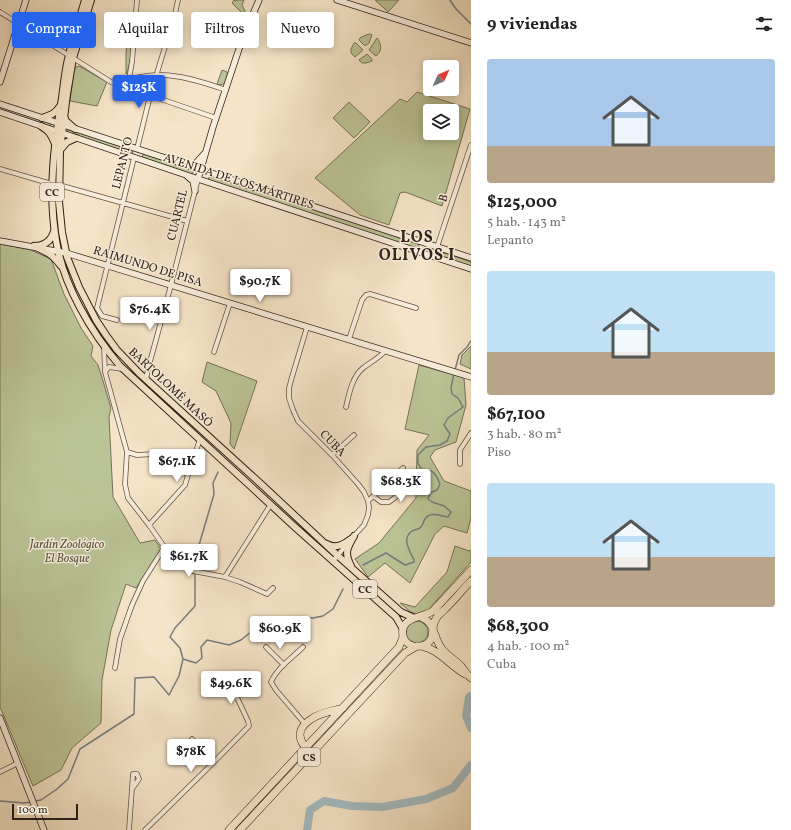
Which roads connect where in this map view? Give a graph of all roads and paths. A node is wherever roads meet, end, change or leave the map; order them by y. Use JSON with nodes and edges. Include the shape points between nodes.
{"nodes":[{"id":1,"x":26,"y":0,"type":"edge"},
{"id":2,"x":85,"y":0,"type":"edge"},
{"id":3,"x":91,"y":0,"type":"edge"},
{"id":4,"x":137,"y":0,"type":"edge"},
{"id":5,"x":178,"y":0,"type":"edge"},
{"id":6,"x":259,"y":0,"type":"edge"},
{"id":7,"x":337,"y":0,"type":"edge"},
{"id":8,"x":0,"y":12,"type":"edge"},
{"id":9,"x":22,"y":12,"type":"edge"},
{"id":10,"x":12,"y":20,"type":"edge"},
{"id":11,"x":471,"y":43,"type":"edge"},
{"id":12,"x":12,"y":45,"type":"edge"},
{"id":13,"x":57,"y":48,"type":"edge"},
{"id":14,"x":71,"y":57,"type":"junction"},
{"id":15,"x":157,"y":74,"type":"junction"},
{"id":16,"x":129,"y":79,"type":"junction"},
{"id":17,"x":0,"y":82,"type":"edge"},
{"id":18,"x":115,"y":83,"type":"junction"},
{"id":19,"x":226,"y":90,"type":"junction"},
{"id":20,"x":150,"y":96,"type":"junction"},
{"id":21,"x":0,"y":104,"type":"edge"},
{"id":22,"x":61,"y":105,"type":"junction"},
{"id":23,"x":0,"y":112,"type":"edge"},
{"id":24,"x":64,"y":115,"type":"junction"},
{"id":25,"x":42,"y":118,"type":"junction"},
{"id":26,"x":216,"y":118,"type":"junction"},
{"id":27,"x":60,"y":124,"type":"junction"},
{"id":28,"x":41,"y":126,"type":"junction"},
{"id":29,"x":75,"y":128,"type":"junction"},
{"id":30,"x":59,"y":133,"type":"junction"},
{"id":31,"x":76,"y":138,"type":"junction"},
{"id":32,"x":56,"y":145,"type":"junction"},
{"id":33,"x":471,"y":145,"type":"edge"},
{"id":34,"x":136,"y":149,"type":"junction"},
{"id":35,"x":60,"y":151,"type":"junction"},
{"id":36,"x":206,"y":152,"type":"junction"},
{"id":37,"x":134,"y":158,"type":"junction"},
{"id":38,"x":189,"y":166,"type":"junction"},
{"id":39,"x":0,"y":169,"type":"edge"},
{"id":40,"x":201,"y":170,"type":"junction"},
{"id":41,"x":213,"y":174,"type":"junction"},
{"id":42,"x":185,"y":175,"type":"junction"},
{"id":43,"x":198,"y":179,"type":"junction"},
{"id":44,"x":206,"y":182,"type":"junction"},
{"id":45,"x":52,"y":184,"type":"junction"},
{"id":46,"x":59,"y":186,"type":"junction"},
{"id":47,"x":195,"y":191,"type":"junction"},
{"id":48,"x":123,"y":203,"type":"junction"},
{"id":49,"x":188,"y":221,"type":"junction"},
{"id":50,"x":55,"y":229,"type":"junction"},
{"id":51,"x":0,"y":241,"type":"edge"},
{"id":52,"x":426,"y":244,"type":"junction"},
{"id":53,"x":34,"y":246,"type":"junction"},
{"id":54,"x":437,"y":247,"type":"junction"},
{"id":55,"x":59,"y":252,"type":"junction"},
{"id":56,"x":66,"y":253,"type":"junction"},
{"id":57,"x":423,"y":253,"type":"junction"},
{"id":58,"x":434,"y":256,"type":"junction"},
{"id":59,"x":471,"y":258,"type":"edge"},
{"id":60,"x":107,"y":265,"type":"junction"},
{"id":61,"x":64,"y":269,"type":"junction"},
{"id":62,"x":471,"y":269,"type":"edge"},
{"id":63,"x":171,"y":285,"type":"junction"},
{"id":64,"x":230,"y":303,"type":"junction"},
{"id":65,"x":416,"y":308,"type":"dead end"},
{"id":66,"x":117,"y":320,"type":"dead end"},
{"id":67,"x":307,"y":327,"type":"junction"},
{"id":68,"x":349,"y":339,"type":"junction"},
{"id":69,"x":104,"y":347,"type":"junction"},
{"id":70,"x":385,"y":350,"type":"junction"},
{"id":71,"x":214,"y":352,"type":"dead end"},
{"id":72,"x":124,"y":369,"type":"junction"},
{"id":73,"x":148,"y":369,"type":"junction"},
{"id":74,"x":105,"y":372,"type":"junction"},
{"id":75,"x":139,"y":373,"type":"junction"},
{"id":76,"x":132,"y":376,"type":"junction"},
{"id":77,"x":471,"y":377,"type":"edge"},
{"id":78,"x":146,"y":380,"type":"junction"},
{"id":79,"x":346,"y":407,"type":"dead end"},
{"id":80,"x":471,"y":433,"type":"edge"},
{"id":81,"x":354,"y":435,"type":"dead end"},
{"id":82,"x":201,"y":439,"type":"junction"},
{"id":83,"x":127,"y":452,"type":"junction"},
{"id":84,"x":332,"y":455,"type":"junction"},
{"id":85,"x":460,"y":464,"type":"dead end"},
{"id":86,"x":188,"y":475,"type":"junction"},
{"id":87,"x":373,"y":496,"type":"junction"},
{"id":88,"x":368,"y":501,"type":"junction"},
{"id":89,"x":271,"y":504,"type":"junction"},
{"id":90,"x":149,"y":525,"type":"junction"},
{"id":91,"x":354,"y":536,"type":"junction"},
{"id":92,"x":325,"y":544,"type":"junction"},
{"id":93,"x":164,"y":548,"type":"junction"},
{"id":94,"x":337,"y":555,"type":"junction"},
{"id":95,"x":333,"y":561,"type":"junction"},
{"id":96,"x":471,"y":570,"type":"edge"},
{"id":97,"x":356,"y":572,"type":"junction"},
{"id":98,"x":225,"y":577,"type":"junction"},
{"id":99,"x":471,"y":581,"type":"edge"},
{"id":100,"x":273,"y":588,"type":"dead end"},
{"id":101,"x":417,"y":617,"type":"junction"},
{"id":102,"x":433,"y":629,"type":"junction"},
{"id":103,"x":403,"y":633,"type":"junction"},
{"id":104,"x":419,"y":646,"type":"junction"},
{"id":105,"x":266,"y":647,"type":"dead end"},
{"id":106,"x":303,"y":647,"type":"dead end"},
{"id":107,"x":284,"y":665,"type":"junction"},
{"id":108,"x":115,"y":668,"type":"dead end"},
{"id":109,"x":470,"y":677,"type":"edge"},
{"id":110,"x":224,"y":679,"type":"dead end"},
{"id":111,"x":369,"y":680,"type":"junction"},
{"id":112,"x":377,"y":683,"type":"junction"},
{"id":113,"x":343,"y":708,"type":"junction"},
{"id":114,"x":0,"y":720,"type":"edge"},
{"id":115,"x":305,"y":724,"type":"junction"},
{"id":116,"x":192,"y":739,"type":"dead end"},
{"id":117,"x":306,"y":748,"type":"junction"},
{"id":118,"x":312,"y":753,"type":"junction"},
{"id":119,"x":214,"y":762,"type":"junction"},
{"id":120,"x":18,"y":763,"type":"junction"},
{"id":121,"x":0,"y":772,"type":"edge"},
{"id":122,"x":132,"y":790,"type":"dead end"},
{"id":123,"x":44,"y":830,"type":"edge"},
{"id":124,"x":129,"y":830,"type":"edge"},
{"id":125,"x":145,"y":830,"type":"edge"},
{"id":126,"x":229,"y":830,"type":"edge"},
{"id":127,"x":240,"y":830,"type":"edge"}],
"edges":[{"from":1,"to":9,"type":"main road"},
{"from":2,"to":14,"type":"main road","number":"CC"},
{"from":3,"to":14,"type":"main road","number":"CC"},
{"from":4,"to":16,"type":"street"},
{"from":5,"to":15,"type":"street","name":"LEPANTO"},
{"from":6,"to":19,"type":"main road","name":"CUARTEL","via":[[242,40]]},
{"from":7,"to":11,"type":"main road"},
{"from":8,"to":10,"type":"street"},
{"from":12,"to":17,"type":"main road"},
{"from":13,"to":14,"type":"street"},
{"from":14,"to":18,"type":"street"},
{"from":14,"to":22,"type":"main road","number":"CC"},
{"from":14,"to":24,"type":"main road","number":"CC"},
{"from":15,"to":16,"type":"street"},
{"from":15,"to":19,"type":"street","via":[[174,75]]},
{"from":15,"to":20,"type":"street","name":"LEPANTO"},
{"from":16,"to":18,"type":"street"},
{"from":18,"to":20,"type":"street"},
{"from":19,"to":26,"type":"main road","name":"CUARTEL"},
{"from":20,"to":26,"type":"street"},
{"from":20,"to":34,"type":"street","name":"LEPANTO"},
{"from":21,"to":25,"type":"main road","name":"AVENIDA DE LOS MÁRTIRES"},
{"from":22,"to":25,"type":"main road","via":[[53,114]]},
{"from":22,"to":27,"type":"main road","number":"CC"},
{"from":23,"to":28,"type":"main road","name":"AVENIDA DE LOS MÁRTIRES"},
{"from":24,"to":27,"type":"main road","number":"CC"},
{"from":24,"to":29,"type":"main road","via":[[66,121]]},
{"from":25,"to":27,"type":"main road","name":"AVENIDA DE LOS MÁRTIRES"},
{"from":26,"to":36,"type":"main road","name":"CUARTEL"},
{"from":27,"to":29,"type":"main road","name":"AVENIDA DE LOS MÁRTIRES"},
{"from":27,"to":30,"type":"main road","number":"CC"},
{"from":28,"to":30,"type":"main road","name":"AVENIDA DE LOS MÁRTIRES"},
{"from":28,"to":32,"type":"main road","via":[[51,134]]},
{"from":29,"to":34,"type":"main road","name":"AVENIDA DE LOS MÁRTIRES"},
{"from":30,"to":31,"type":"main road","name":"AVENIDA DE LOS MÁRTIRES"},
{"from":30,"to":32,"type":"main road","name":"BARTOLOMÉ MASÓ","number":"CC"},
{"from":30,"to":35,"type":"main road","name":"BARTOLOMÉ MASÓ","number":"CC"},
{"from":31,"to":35,"type":"main road","via":[[62,146]]},
{"from":31,"to":37,"type":"main road","name":"AVENIDA DE LOS MÁRTIRES"},
{"from":32,"to":45,"type":"main road","name":"BARTOLOMÉ MASÓ","number":"CC"},
{"from":33,"to":54,"type":"street","name":"B"},
{"from":34,"to":37,"type":"main road","name":"LEPANTO"},
{"from":34,"to":38,"type":"main road","name":"AVENIDA DE LOS MÁRTIRES"},
{"from":35,"to":46,"type":"main road","name":"BARTOLOMÉ MASÓ","number":"CC"},
{"from":36,"to":38,"type":"main road","via":[[195,164]]},
{"from":36,"to":40,"type":"main road","name":"CUARTEL"},
{"from":36,"to":41,"type":"main road","via":[[206,164]]},
{"from":37,"to":42,"type":"main road","name":"AVENIDA DE LOS MÁRTIRES"},
{"from":37,"to":48,"type":"street","name":"LEPANTO"},
{"from":38,"to":40,"type":"main road","name":"AVENIDA DE LOS MÁRTIRES"},
{"from":39,"to":45,"type":"street"},
{"from":40,"to":41,"type":"main road","name":"AVENIDA DE LOS MÁRTIRES"},
{"from":40,"to":43,"type":"main road","name":"CUARTEL"},
{"from":41,"to":52,"type":"main road","name":"AVENIDA DE LOS MÁRTIRES"},
{"from":42,"to":43,"type":"main road","name":"AVENIDA DE LOS MÁRTIRES"},
{"from":42,"to":47,"type":"main road","via":[[193,182]]},
{"from":43,"to":44,"type":"main road","name":"AVENIDA DE LOS MÁRTIRES"},
{"from":43,"to":47,"type":"street","name":"CUARTEL"},
{"from":44,"to":47,"type":"main road","via":[[200,184]]},
{"from":44,"to":57,"type":"main road","name":"AVENIDA DE LOS MÁRTIRES"},
{"from":45,"to":50,"type":"main road","name":"BARTOLOMÉ MASÓ","number":"CC"},
{"from":46,"to":48,"type":"street"},
{"from":46,"to":56,"type":"main road","name":"BARTOLOMÉ MASÓ","number":"CC","via":[[60,218]]},
{"from":47,"to":49,"type":"street","name":"CUARTEL"},
{"from":48,"to":49,"type":"street"},
{"from":48,"to":60,"type":"street","name":"LEPANTO"},
{"from":49,"to":63,"type":"street","name":"CUARTEL"},
{"from":50,"to":53,"type":"main road","via":[[51,239],[40,246]]},
{"from":50,"to":55,"type":"main road","name":"BARTOLOMÉ MASÓ","number":"CC"},
{"from":51,"to":53,"type":"main road","name":"RAIMUNDO DE PISA"},
{"from":52,"to":54,"type":"main road","name":"AVENIDA DE LOS MÁRTIRES"},
{"from":52,"to":57,"type":"main road"},
{"from":53,"to":55,"type":"main road","name":"RAIMUNDO DE PISA"},
{"from":53,"to":61,"type":"main road","via":[[54,257]]},
{"from":54,"to":58,"type":"street","name":"B"},
{"from":54,"to":59,"type":"main road","name":"AVENIDA DE LOS MÁRTIRES"},
{"from":55,"to":56,"type":"main road","name":"RAIMUNDO DE PISA"},
{"from":55,"to":61,"type":"main road","name":"BARTOLOMÉ MASÓ","number":"CC"},
{"from":56,"to":60,"type":"main road","name":"RAIMUNDO DE PISA"},
{"from":56,"to":75,"type":"main road","name":"BARTOLOMÉ MASÓ","number":"CC","via":[[79,287],[96,320],[117,350]]},
{"from":57,"to":58,"type":"main road","name":"AVENIDA DE LOS MÁRTIRES"},
{"from":58,"to":62,"type":"main road","name":"AVENIDA DE LOS MÁRTIRES"},
{"from":60,"to":63,"type":"main road","name":"RAIMUNDO DE PISA"},
{"from":60,"to":66,"type":"street","name":"LEPANTO","via":[[97,308],[102,316]]},
{"from":61,"to":69,"type":"main road","name":"BARTOLOMÉ MASÓ","number":"CC","via":[[83,314]]},
{"from":63,"to":64,"type":"main road","name":"RAIMUNDO DE PISA"},
{"from":63,"to":73,"type":"street","name":"CUARTEL"},
{"from":64,"to":67,"type":"main road","name":"RAIMUNDO DE PISA"},
{"from":64,"to":71,"type":"street"},
{"from":65,"to":68,"type":"street","via":[[366,295]]},
{"from":67,"to":68,"type":"main road","name":"RAIMUNDO DE PISA"},
{"from":67,"to":84,"type":"street","name":"CUBA","via":[[289,388],[289,398],[298,421]]},
{"from":68,"to":70,"type":"main road","name":"RAIMUNDO DE PISA"},
{"from":69,"to":72,"type":"main road","name":"BARTOLOMÉ MASÓ","number":"CC"},
{"from":69,"to":74,"type":"street"},
{"from":70,"to":77,"type":"main road","name":"RAIMUNDO DE PISA"},
{"from":70,"to":79,"type":"street","via":[[380,357],[356,374]]},
{"from":72,"to":74,"type":"street","via":[[109,367]]},
{"from":72,"to":76,"type":"main road","name":"BARTOLOMÉ MASÓ","number":"CC"},
{"from":73,"to":75,"type":"street"},
{"from":73,"to":78,"type":"street","name":"CUARTEL"},
{"from":74,"to":83,"type":"street"},
{"from":75,"to":76,"type":"main road"},
{"from":75,"to":78,"type":"main road","name":"BARTOLOMÉ MASÓ","number":"CC"},
{"from":76,"to":82,"type":"main road","name":"BARTOLOMÉ MASÓ","number":"CC"},
{"from":78,"to":92,"type":"main road","name":"BARTOLOMÉ MASÓ","number":"CC"},
{"from":80,"to":85,"type":"street","via":[[460,450]]},
{"from":81,"to":84,"type":"street"},
{"from":82,"to":86,"type":"street"},
{"from":82,"to":89,"type":"main road","name":"BARTOLOMÉ MASÓ","number":"CC"},
{"from":83,"to":86,"type":"street","via":[[137,455],[162,455]]},
{"from":83,"to":90,"type":"street","via":[[125,484],[128,498]]},
{"from":84,"to":88,"type":"street","name":"CUBA","via":[[358,484]]},
{"from":86,"to":90,"type":"street","via":[[185,485]]},
{"from":87,"to":87,"type":"street","via":[[381,502],[389,502],[397,496],[401,490],[403,468]]},
{"from":87,"to":88,"type":"street"},
{"from":88,"to":91,"type":"street","via":[[368,515],[364,525]]},
{"from":89,"to":95,"type":"main road","name":"BARTOLOMÉ MASÓ","number":"CC"},
{"from":89,"to":98,"type":"street"},
{"from":90,"to":93,"type":"street"},
{"from":91,"to":92,"type":"main road","via":[[336,547]]},
{"from":91,"to":94,"type":"street"},
{"from":91,"to":97,"type":"main road","via":[[346,552]]},
{"from":92,"to":94,"type":"main road","name":"BARTOLOMÉ MASÓ","number":"CC"},
{"from":93,"to":98,"type":"street","via":[[178,564],[193,571]]},
{"from":93,"to":108,"type":"street","via":[[143,581],[132,605],[120,639]]},
{"from":94,"to":95,"type":"street"},
{"from":94,"to":97,"type":"main road","name":"BARTOLOMÉ MASÓ","number":"CC"},
{"from":95,"to":103,"type":"main road","name":"BARTOLOMÉ MASÓ","number":"CC","via":[[396,617]]},
{"from":96,"to":101,"type":"highway","via":[[433,611]]},
{"from":97,"to":101,"type":"main road","name":"BARTOLOMÉ MASÓ","number":"CC","via":[[402,612]]},
{"from":98,"to":100,"type":"street","via":[[267,594]]},
{"from":99,"to":102,"type":"highway","via":[[437,618]]},
{"from":101,"to":102,"type":"highway","number":"CC","via":[[429,621]]},
{"from":101,"to":103,"type":"highway","via":[[407,622]]},
{"from":102,"to":104,"type":"highway","via":[[430,641]]},
{"from":102,"to":109,"type":"highway","number":"CC","via":[[442,649]]},
{"from":103,"to":104,"type":"highway","number":"CC","via":[[406,642]]},
{"from":103,"to":111,"type":"highway","number":"CS","via":[[399,647]]},
{"from":104,"to":109,"type":"highway","number":"CC","via":[[438,653]]},
{"from":104,"to":112,"type":"highway","number":"CS","via":[[405,653]]},
{"from":105,"to":107,"type":"street"},
{"from":106,"to":107,"type":"street"},
{"from":107,"to":115,"type":"street","via":[[271,682]]},
{"from":110,"to":119,"type":"street","via":[[233,689],[249,726]]},
{"from":111,"to":112,"type":"highway"},
{"from":111,"to":113,"type":"highway","number":"CS"},
{"from":112,"to":118,"type":"highway","number":"CS"},
{"from":113,"to":115,"type":"highway","via":[[316,716]]},
{"from":113,"to":117,"type":"highway","number":"CS"},
{"from":114,"to":120,"type":"main road"},
{"from":115,"to":117,"type":"highway","via":[[300,736]]},
{"from":116,"to":119,"type":"street"},
{"from":117,"to":118,"type":"highway"},
{"from":117,"to":126,"type":"highway","number":"CS"},
{"from":118,"to":127,"type":"highway","number":"CS"},
{"from":119,"to":125,"type":"street"},
{"from":120,"to":121,"type":"street"},
{"from":120,"to":123,"type":"main road"},
{"from":122,"to":124,"type":"street"}]}
